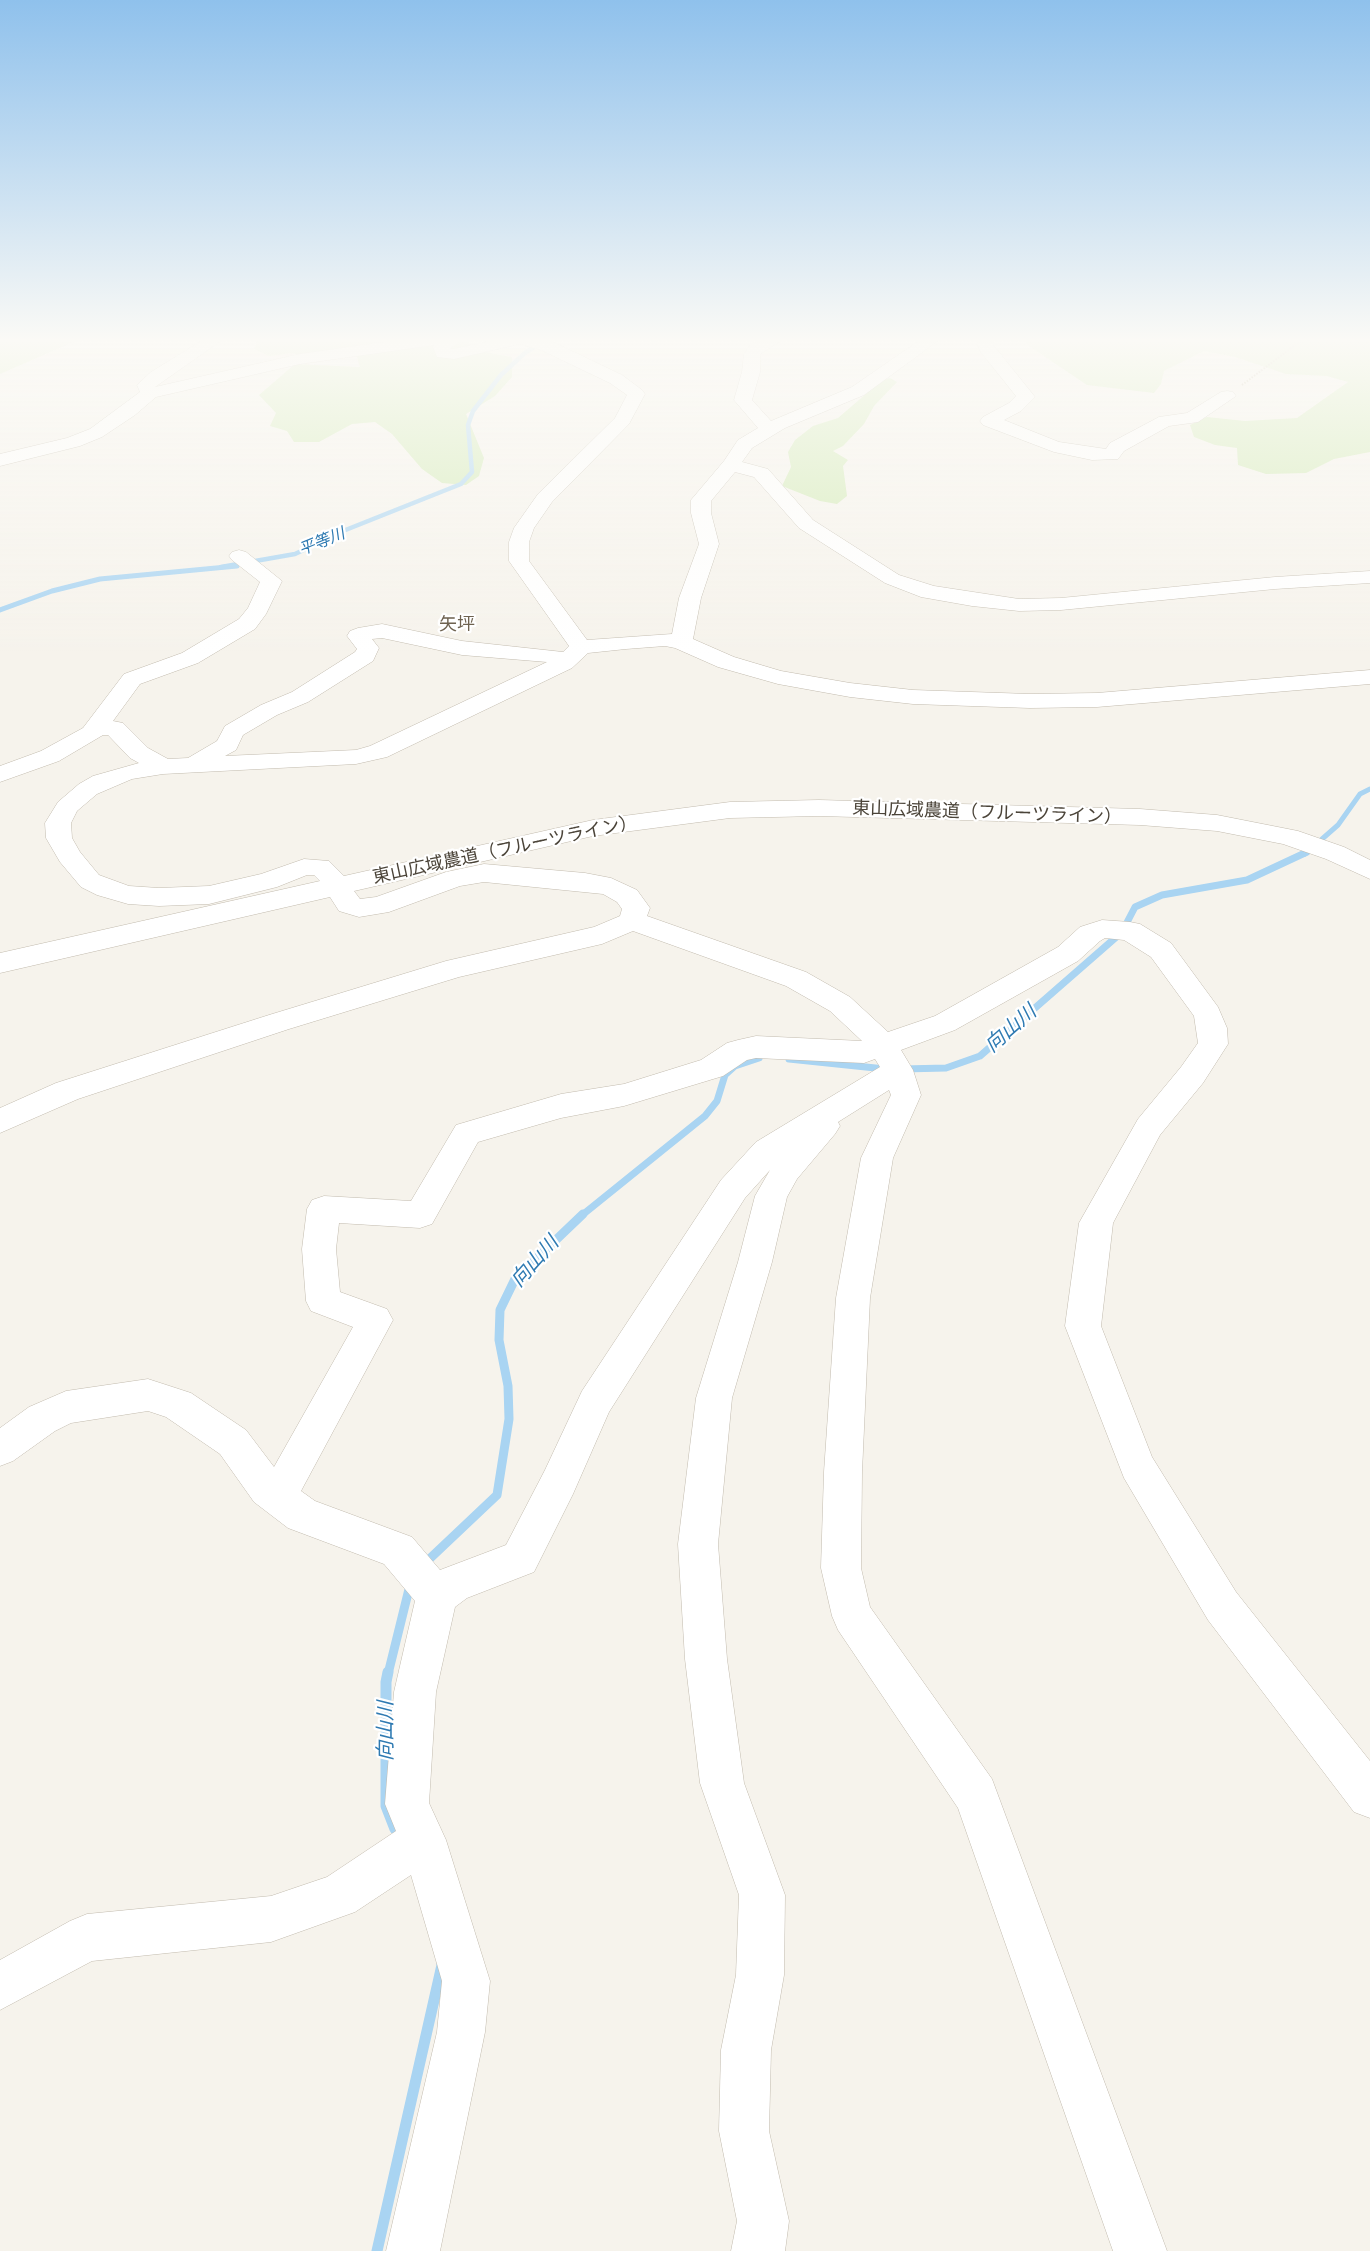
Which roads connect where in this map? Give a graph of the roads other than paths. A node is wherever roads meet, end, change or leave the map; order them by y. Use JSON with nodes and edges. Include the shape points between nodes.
{"nodes":[{"id":1,"x":61,"y":445,"type":"edge"},
{"id":2,"x":598,"y":445,"type":"edge"},
{"id":3,"x":744,"y":445,"type":"edge"},
{"id":4,"x":1052,"y":445,"type":"edge"},
{"id":5,"x":1121,"y":445,"type":"edge"},
{"id":6,"x":0,"y":460,"type":"edge"},
{"id":7,"x":731,"y":465,"type":"junction"},
{"id":8,"x":246,"y":561,"type":"dead end"},
{"id":9,"x":1370,"y":577,"type":"edge"},
{"id":10,"x":681,"y":642,"type":"junction"},
{"id":11,"x":574,"y":654,"type":"junction"},
{"id":12,"x":1370,"y":677,"type":"edge"},
{"id":13,"x":95,"y":727,"type":"junction"},
{"id":14,"x":193,"y":766,"type":"junction"},
{"id":15,"x":163,"y":767,"type":"junction"},
{"id":16,"x":0,"y":775,"type":"edge"},
{"id":17,"x":1370,"y":871,"type":"edge"},
{"id":18,"x":336,"y":887,"type":"junction"},
{"id":19,"x":632,"y":921,"type":"junction"},
{"id":20,"x":0,"y":963,"type":"edge"},
{"id":21,"x":891,"y":1058,"type":"junction"},
{"id":22,"x":844,"y":1103,"type":"junction"},
{"id":23,"x":0,"y":1121,"type":"edge"},
{"id":24,"x":0,"y":1449,"type":"edge"},
{"id":25,"x":278,"y":1497,"type":"junction"},
{"id":26,"x":434,"y":1592,"type":"junction"},
{"id":27,"x":1370,"y":1796,"type":"edge"},
{"id":28,"x":408,"y":1850,"type":"junction"},
{"id":29,"x":0,"y":1986,"type":"edge"},
{"id":30,"x":413,"y":2251,"type":"edge"},
{"id":31,"x":758,"y":2251,"type":"edge"},
{"id":32,"x":1140,"y":2251,"type":"edge"}],
"edges":[{"from":1,"to":6,"type":"street"},
{"from":2,"to":11,"type":"street","via":[[545,498],[519,542],[519,561]]},
{"from":3,"to":7,"type":"street"},
{"from":4,"to":5,"type":"street","via":[[1111,455]]},
{"from":7,"to":9,"type":"street","via":[[761,473],[806,524],[892,579],[961,598],[1019,605],[1060,604]]},
{"from":7,"to":10,"type":"street","via":[[702,500],[701,513],[709,544],[690,598]]},
{"from":8,"to":13,"type":"street","via":[[272,581],[247,624],[190,658],[132,679]]},
{"from":10,"to":11,"type":"street","via":[[665,639]]},
{"from":10,"to":12,"type":"street","via":[[726,662],[778,677],[913,697],[1097,700]]},
{"from":11,"to":14,"type":"street","via":[[496,697],[378,752],[356,757]]},
{"from":11,"to":14,"type":"street","via":[[551,656],[462,648],[382,631],[366,633],[358,636],[368,648],[365,656],[300,697],[233,731],[227,745]]},
{"from":13,"to":15,"type":"street","via":[[115,728],[139,753]]},
{"from":13,"to":16,"type":"street","via":[[93,732],[50,756]]},
{"from":14,"to":15,"type":"street"},
{"from":15,"to":18,"type":"street","via":[[102,781],[67,807],[58,823],[59,838],[90,881],[128,895],[209,895],[258,884],[304,867],[320,867]]},
{"from":17,"to":18,"type":"street","name":"東山広域農道（フルーツライン）","via":[[1335,853],[1289,837],[1217,823],[1140,817],[819,808],[730,810],[593,828]]},
{"from":18,"to":19,"type":"street","via":[[349,905],[359,908],[379,906],[455,878],[484,873],[585,882],[610,886],[627,896],[636,908]]},
{"from":18,"to":20,"type":"street","name":"東山広域農道（フルーツライン）"},
{"from":19,"to":21,"type":"street","via":[[796,979],[840,1004]]},
{"from":19,"to":23,"type":"street","via":[[602,934],[456,968],[279,1022],[67,1090]]},
{"from":21,"to":22,"type":"street"},
{"from":21,"to":25,"type":"street","via":[[864,1052],[756,1047],[738,1051],[712,1068],[624,1095],[561,1106],[467,1133],[420,1215],[324,1209],[319,1249],[323,1301],[375,1320]]},
{"from":21,"to":27,"type":"street","via":[[1068,954],[1101,929],[1130,931],[1161,950],[1208,1014],[1213,1044],[1149,1128],[1096,1223],[1083,1326],[1137,1466],[1222,1606]]},
{"from":21,"to":32,"type":"street","via":[[906,1095],[877,1158],[853,1298],[841,1569],[852,1616],[976,1795]]},
{"from":22,"to":26,"type":"street","via":[[767,1150],[733,1189],[595,1402],[520,1558]]},
{"from":22,"to":31,"type":"street","via":[[786,1170],[771,1196],[714,1398],[698,1544],[706,1659],[722,1783],[762,1895],[760,1975],[746,2050],[744,2131],[763,2221]]},
{"from":24,"to":25,"type":"street","via":[[66,1407],[148,1395],[178,1405],[233,1442]]},
{"from":25,"to":26,"type":"street","via":[[302,1515],[398,1550]]},
{"from":26,"to":28,"type":"street","via":[[415,1692],[407,1804]]},
{"from":28,"to":29,"type":"street","via":[[339,1896],[271,1919],[87,1938]]},
{"from":28,"to":30,"type":"street","via":[[466,1981],[461,2032]]}]}
